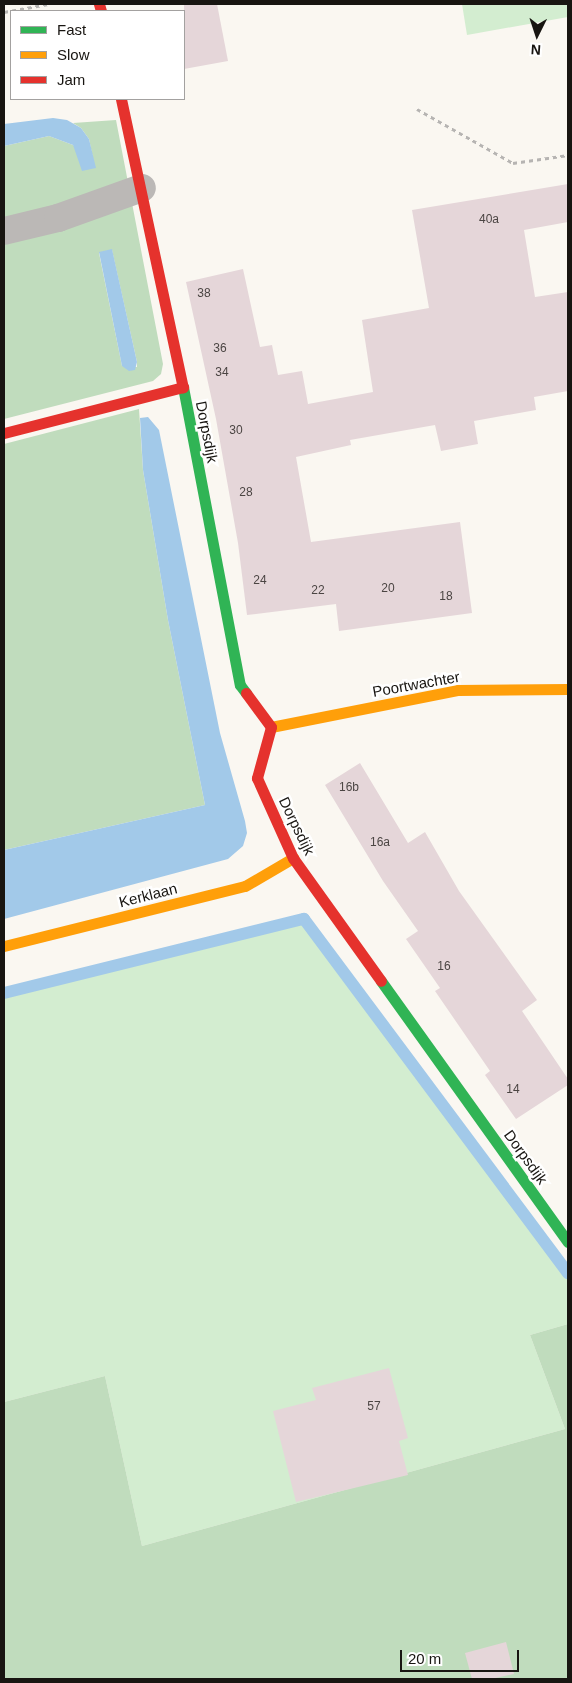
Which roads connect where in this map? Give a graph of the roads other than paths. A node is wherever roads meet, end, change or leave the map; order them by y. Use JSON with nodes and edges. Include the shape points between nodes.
{"nodes":[{"id":1,"x":121,"y":100,"type":"edge"},
{"id":2,"x":142,"y":188,"type":"junction"},
{"id":3,"x":4,"y":231,"type":"edge"},
{"id":4,"x":183,"y":387,"type":"junction"},
{"id":5,"x":4,"y":433,"type":"edge"},
{"id":6,"x":568,"y":689,"type":"edge"},
{"id":7,"x":271,"y":727,"type":"junction"},
{"id":8,"x":293,"y":858,"type":"junction"},
{"id":9,"x":4,"y":946,"type":"edge"},
{"id":10,"x":568,"y":1242,"type":"edge"}],
"edges":[{"from":1,"to":2,"type":"street","name":"Dorpsdijk"},
{"from":2,"to":3,"type":"street","via":[[58,218]]},
{"from":2,"to":4,"type":"street","name":"Dorpsdijk"},
{"from":4,"to":5,"type":"street","name":"Dorpsdijk"},
{"from":4,"to":7,"type":"street","name":"Dorpsdijk","via":[[240,684]]},
{"from":6,"to":7,"type":"street","name":"Poortwachter","via":[[458,690]]},
{"from":7,"to":8,"type":"street","name":"Dorpsdijk","via":[[257,778]]},
{"from":8,"to":9,"type":"street","name":"Kerklaan","via":[[245,886]]},
{"from":8,"to":10,"type":"street","name":"Dorpsdijk"}]}
